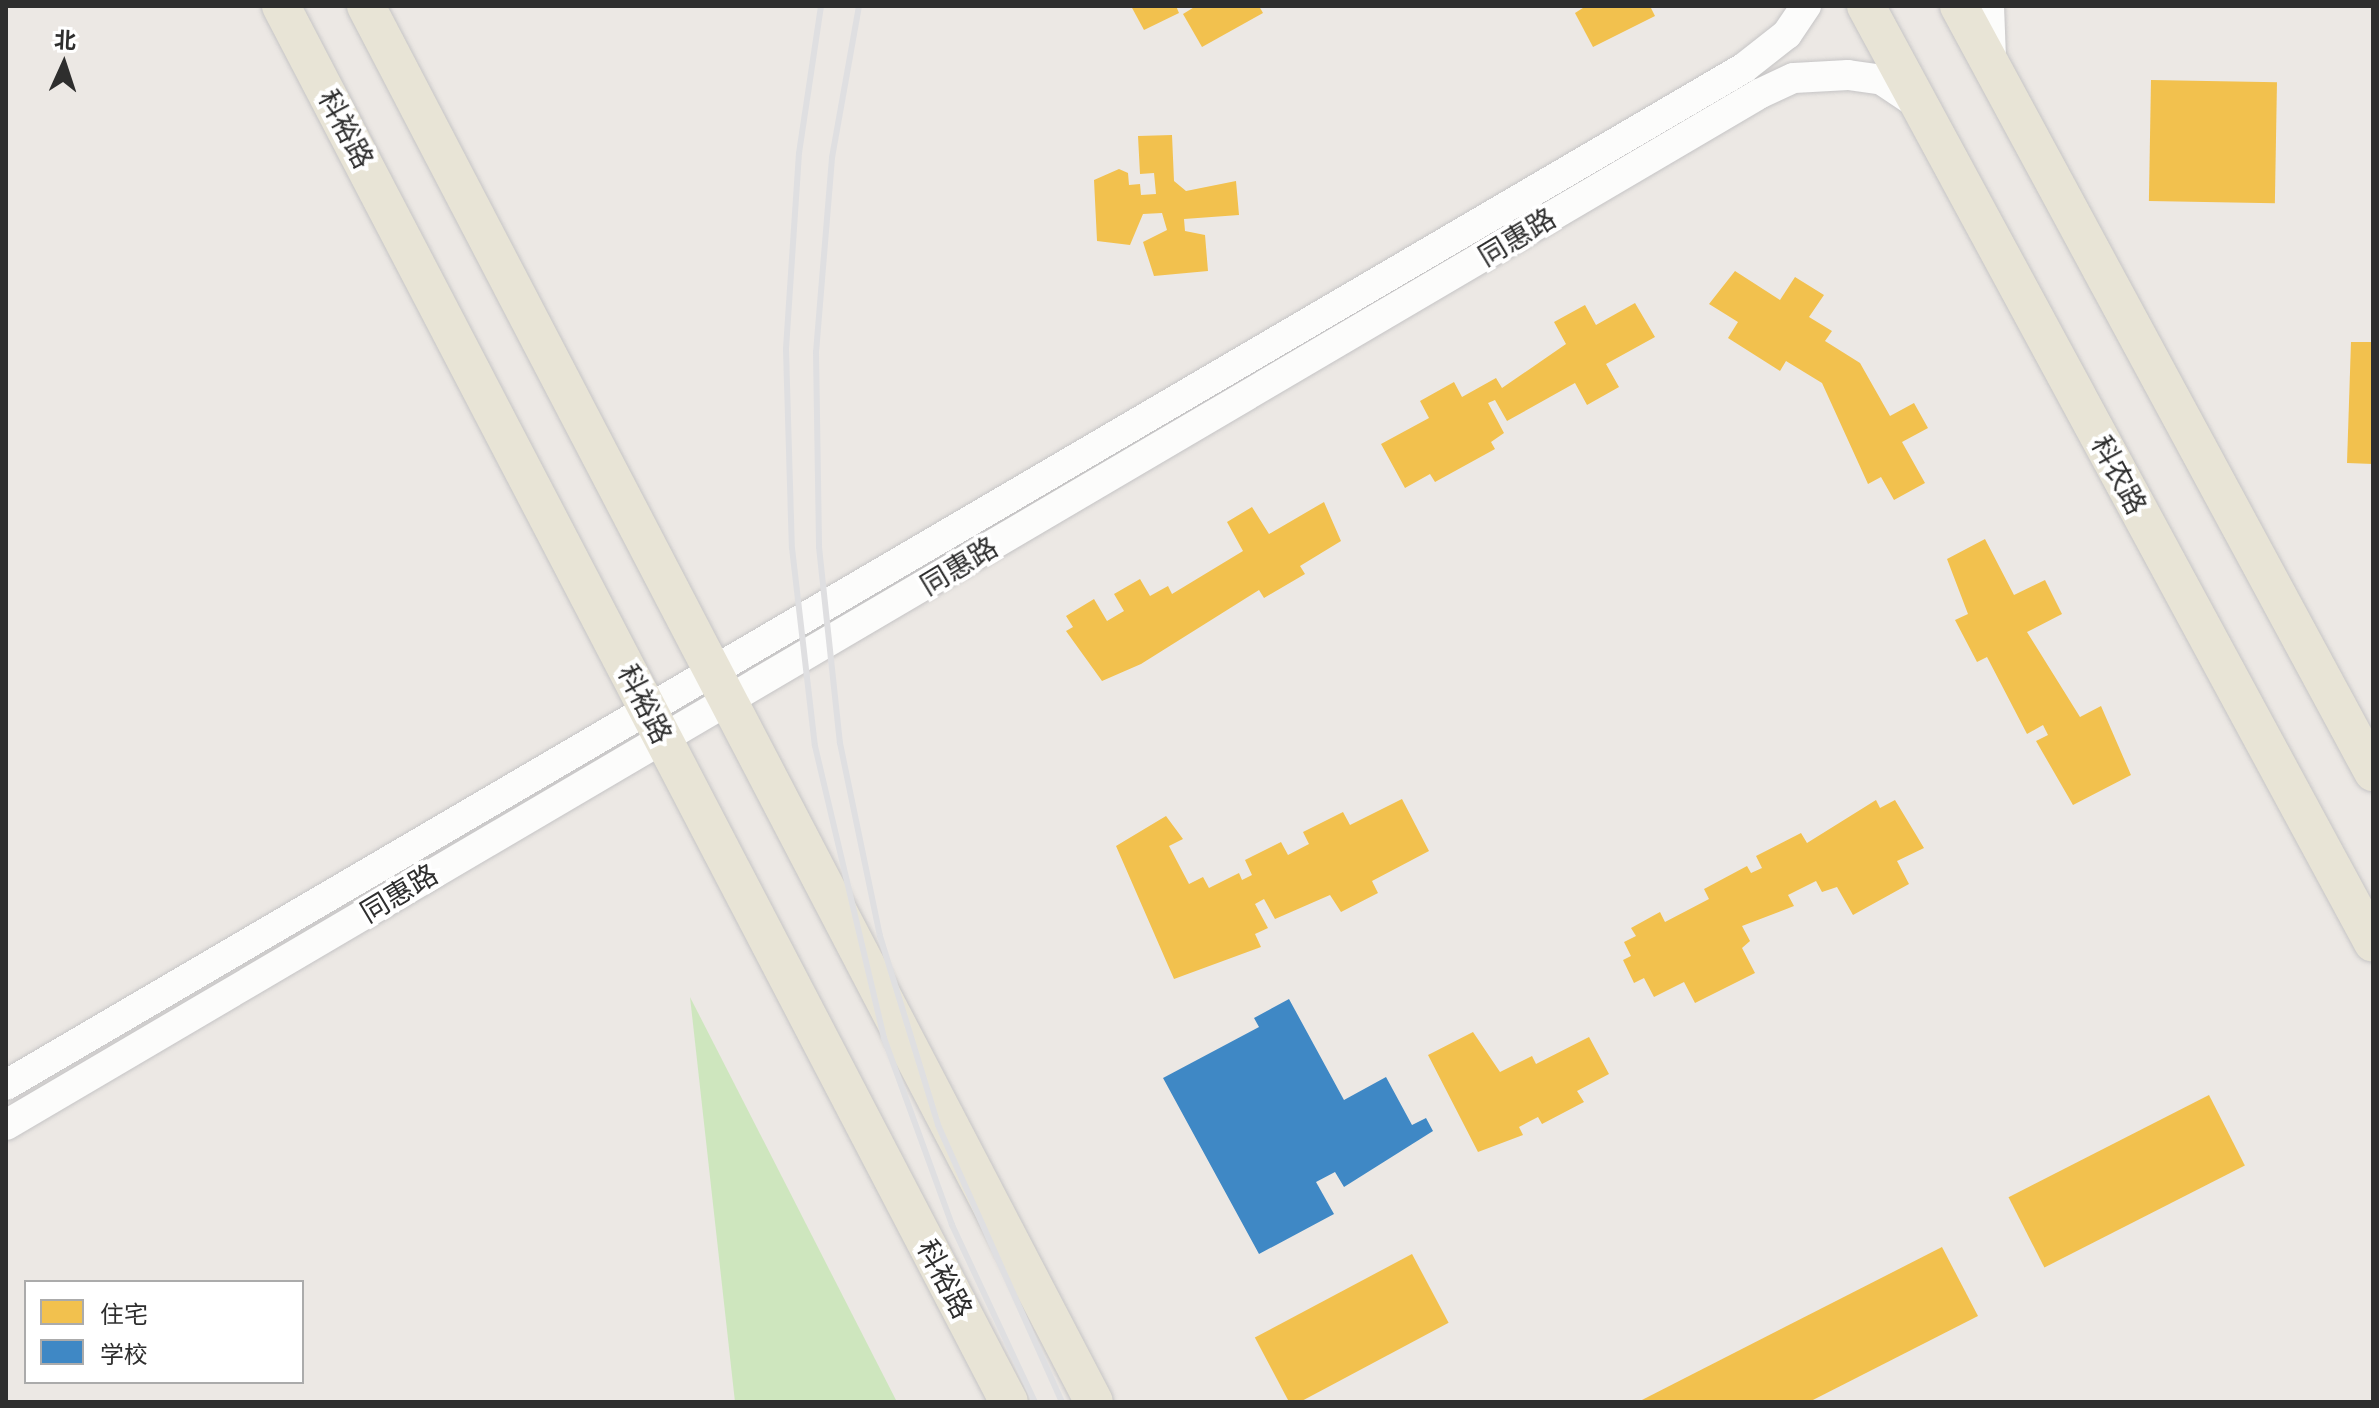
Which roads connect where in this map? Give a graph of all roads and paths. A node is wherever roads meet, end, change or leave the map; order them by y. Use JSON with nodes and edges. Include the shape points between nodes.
{"nodes":[{"id":1,"x":281,"y":6,"type":"edge"},
{"id":2,"x":366,"y":6,"type":"edge"},
{"id":3,"x":1806,"y":6,"type":"edge"},
{"id":4,"x":1866,"y":6,"type":"edge"},
{"id":5,"x":1959,"y":6,"type":"edge"},
{"id":6,"x":1989,"y":6,"type":"edge"},
{"id":7,"x":1995,"y":72,"type":"junction"},
{"id":8,"x":1921,"y":108,"type":"junction"},
{"id":9,"x":720,"y":685,"type":"junction"},
{"id":10,"x":655,"y":723,"type":"junction"},
{"id":11,"x":2373,"y":772,"type":"edge"},
{"id":12,"x":2373,"y":943,"type":"edge"},
{"id":13,"x":6,"y":1085,"type":"edge"},
{"id":14,"x":6,"y":1125,"type":"edge"},
{"id":15,"x":1009,"y":1402,"type":"edge"},
{"id":16,"x":1094,"y":1402,"type":"edge"}],
"edges":[{"from":1,"to":10,"type":"main road","name":"科裕路"},
{"from":2,"to":9,"type":"main road"},
{"from":3,"to":9,"type":"street","name":"同惠路","via":[[1787,34],[1745,67]]},
{"from":4,"to":8,"type":"main road","name":"科农路"},
{"from":5,"to":7,"type":"main road"},
{"from":6,"to":7,"type":"street"},
{"from":7,"to":11,"type":"main road"},
{"from":8,"to":9,"type":"street","name":"同惠路","via":[[1882,80],[1848,75],[1794,78],[1759,94]]},
{"from":8,"to":12,"type":"main road","name":"科农路"},
{"from":9,"to":10,"type":"street","name":"同惠路"},
{"from":9,"to":16,"type":"main road"},
{"from":10,"to":13,"type":"street","name":"同惠路"},
{"from":10,"to":14,"type":"street","name":"同惠路"},
{"from":10,"to":15,"type":"main road","name":"科裕路"}]}
